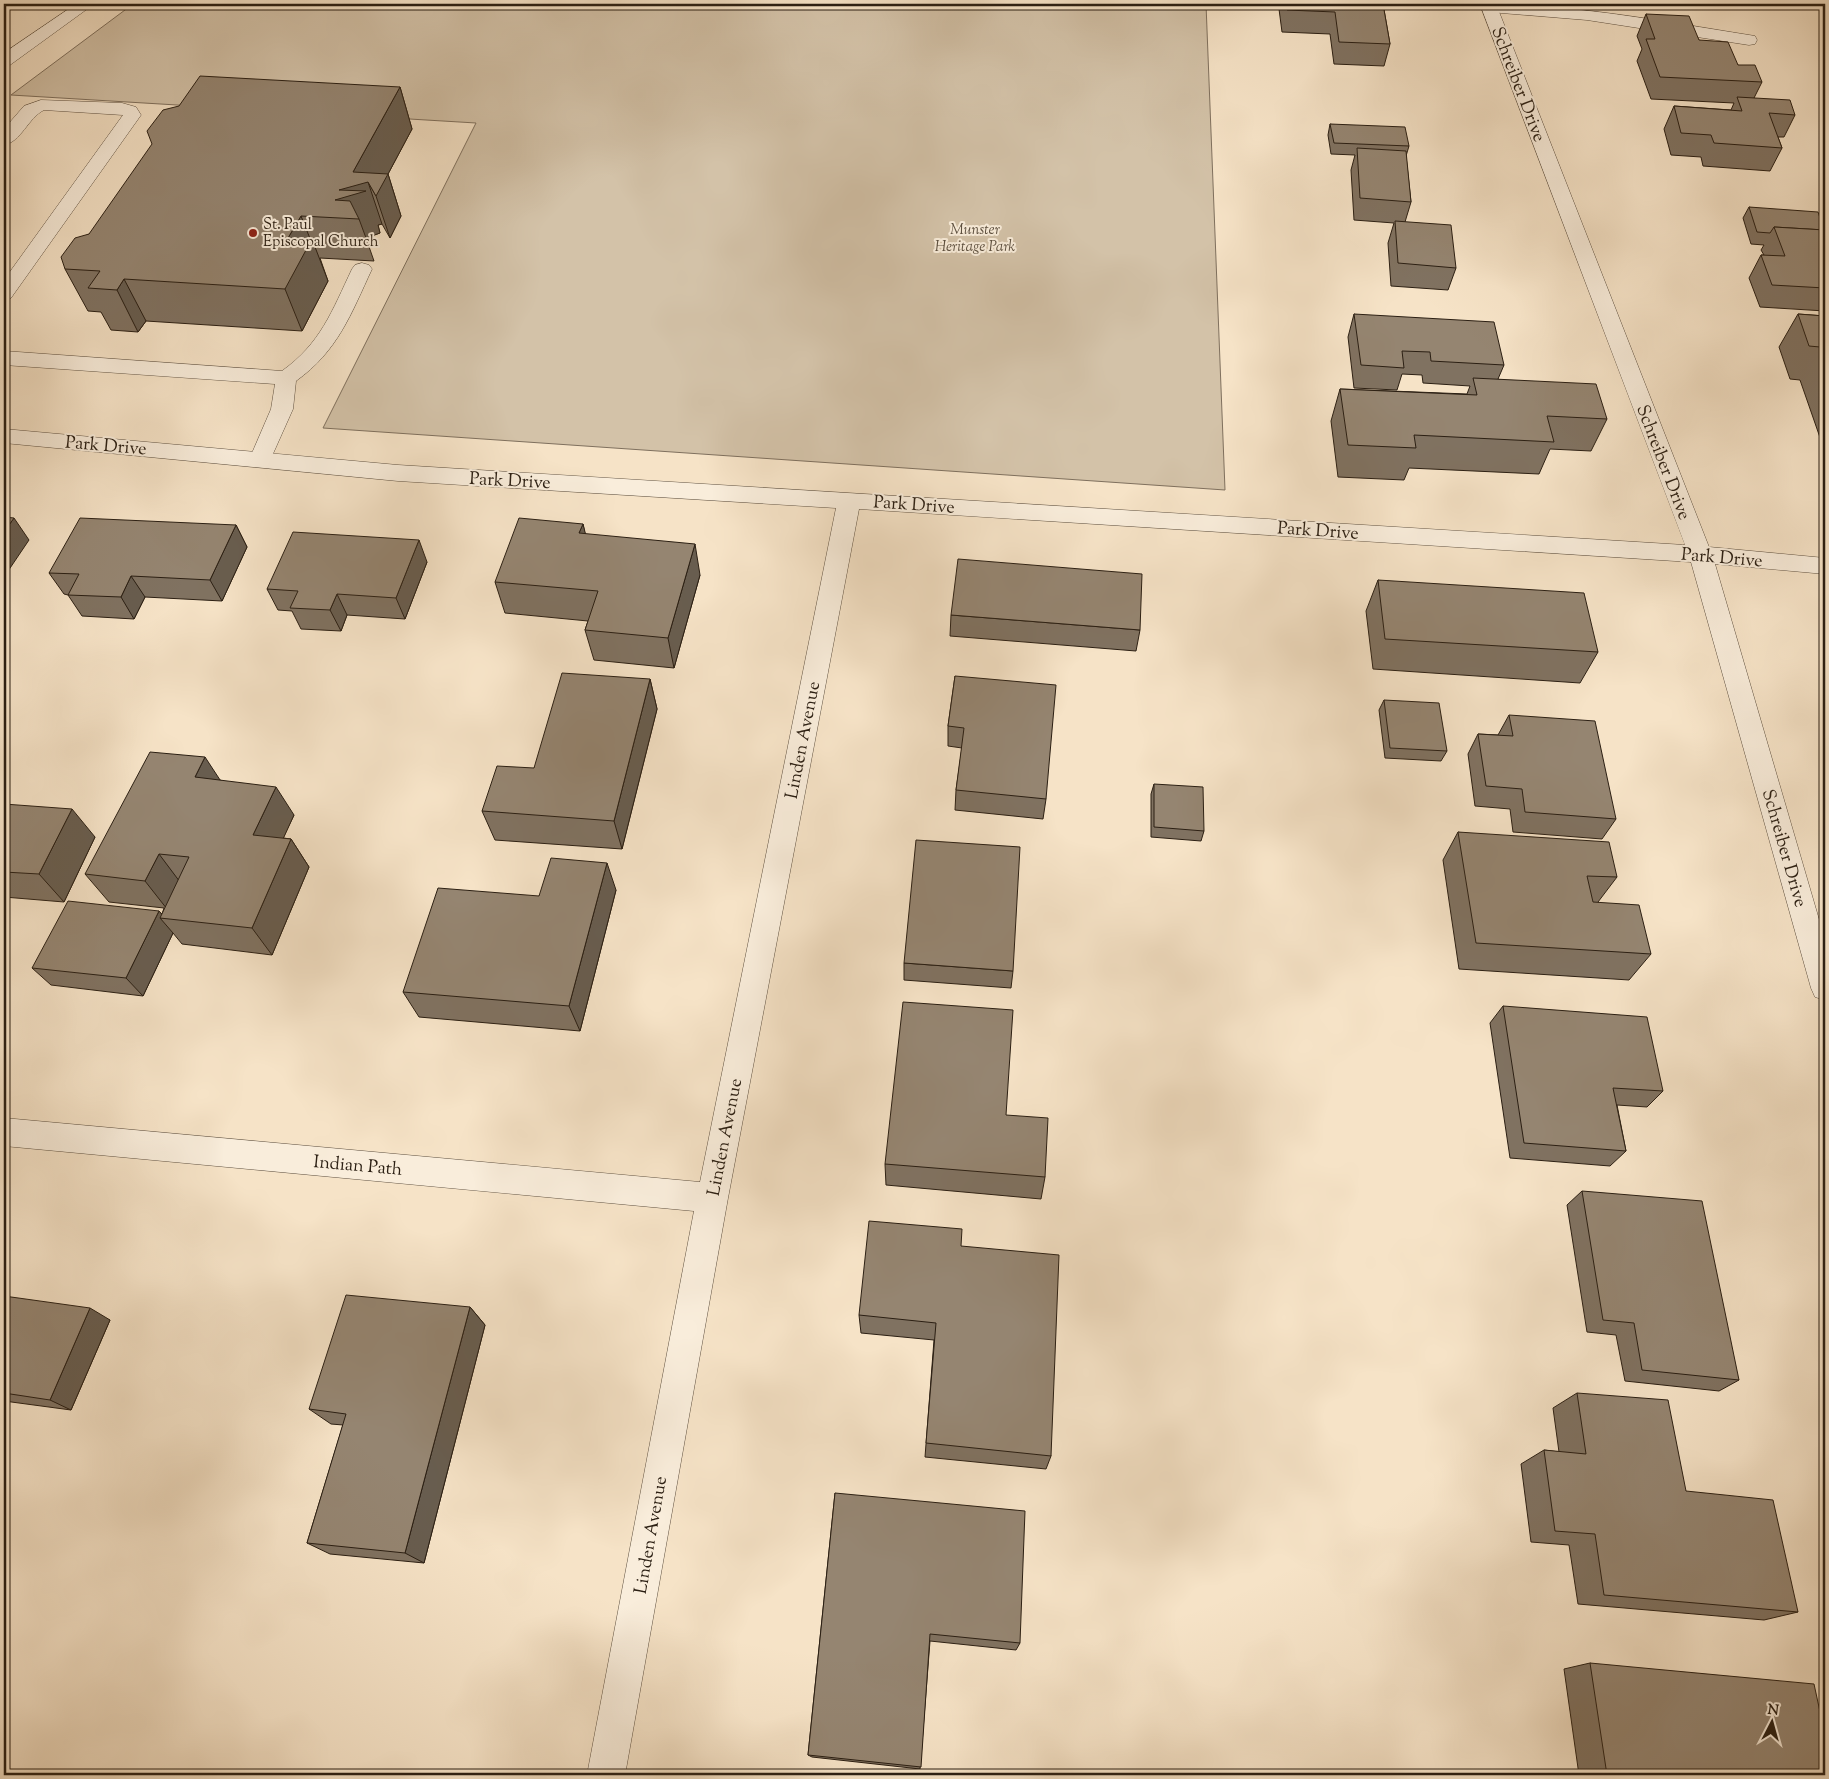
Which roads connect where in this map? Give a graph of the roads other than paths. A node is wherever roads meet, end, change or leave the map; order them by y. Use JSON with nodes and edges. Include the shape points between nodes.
{"nodes":[{"id":1,"x":86,"y":4,"type":"edge"},
{"id":2,"x":1489,"y":5,"type":"edge"},
{"id":3,"x":1749,"y":40,"type":"dead end"},
{"id":4,"x":4,"y":61,"type":"edge"},
{"id":5,"x":4,"y":140,"type":"edge"},
{"id":6,"x":362,"y":269,"type":"dead end"},
{"id":7,"x":4,"y":294,"type":"edge"},
{"id":8,"x":4,"y":358,"type":"edge"},
{"id":9,"x":286,"y":378,"type":"junction"},
{"id":10,"x":4,"y":436,"type":"edge"},
{"id":11,"x":260,"y":460,"type":"junction"},
{"id":12,"x":849,"y":500,"type":"junction"},
{"id":13,"x":1700,"y":554,"type":"junction"},
{"id":14,"x":1825,"y":566,"type":"edge"},
{"id":15,"x":1825,"y":988,"type":"edge"},
{"id":16,"x":4,"y":1132,"type":"edge"},
{"id":17,"x":712,"y":1198,"type":"junction"},
{"id":18,"x":606,"y":1775,"type":"edge"}],
"edges":[{"from":1,"to":4,"type":"street"},
{"from":2,"to":3,"type":"street","via":[[1587,15]]},
{"from":2,"to":13,"type":"street","name":"Schreiber Drive"},
{"from":5,"to":7,"type":"street","via":[[30,110],[41,105],[122,108],[132,115]]},
{"from":6,"to":9,"type":"street","via":[[318,352]]},
{"from":8,"to":9,"type":"street"},
{"from":9,"to":11,"type":"street","via":[[282,409]]},
{"from":10,"to":11,"type":"street","name":"Park Drive"},
{"from":11,"to":12,"type":"street","name":"Park Drive","via":[[398,473]]},
{"from":12,"to":13,"type":"street","name":"Park Drive"},
{"from":12,"to":17,"type":"street","name":"Linden Avenue"},
{"from":13,"to":14,"type":"street","name":"Park Drive"},
{"from":13,"to":15,"type":"street","name":"Schreiber Drive"},
{"from":16,"to":17,"type":"street","name":"Indian Path"},
{"from":17,"to":18,"type":"street","name":"Linden Avenue"}]}
